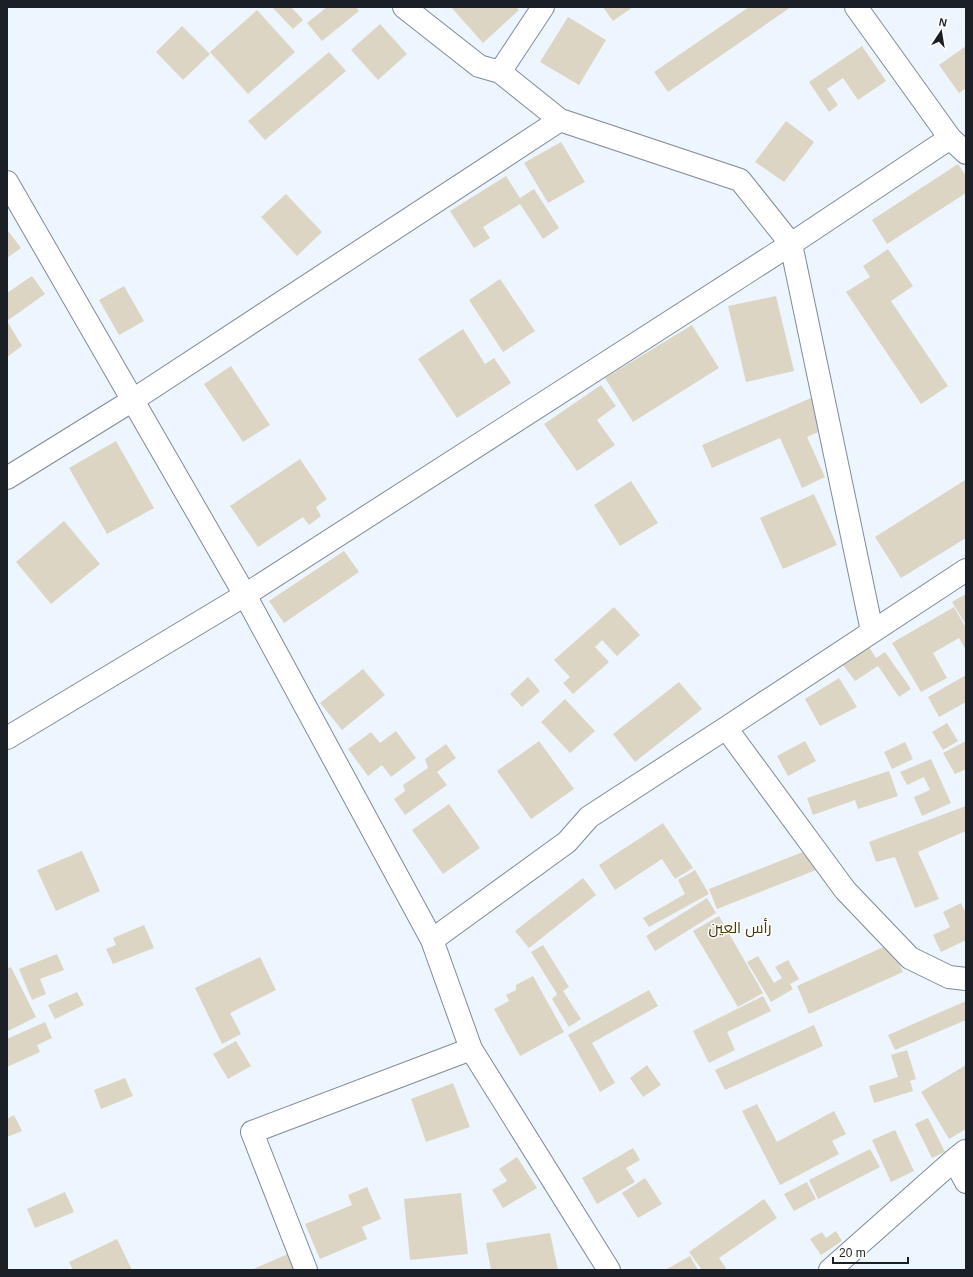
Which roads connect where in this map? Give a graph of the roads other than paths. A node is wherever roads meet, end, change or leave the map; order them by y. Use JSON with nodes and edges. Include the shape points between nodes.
{"nodes":[{"id":1,"x":404,"y":7,"type":"edge"},
{"id":2,"x":543,"y":7,"type":"edge"},
{"id":3,"x":856,"y":7,"type":"edge"},
{"id":4,"x":500,"y":72,"type":"junction"},
{"id":5,"x":560,"y":120,"type":"junction"},
{"id":6,"x":950,"y":138,"type":"junction"},
{"id":7,"x":966,"y":153,"type":"edge"},
{"id":8,"x":7,"y":182,"type":"edge"},
{"id":9,"x":791,"y":244,"type":"junction"},
{"id":10,"x":133,"y":400,"type":"junction"},
{"id":11,"x":7,"y":478,"type":"edge"},
{"id":12,"x":966,"y":570,"type":"edge"},
{"id":13,"x":245,"y":595,"type":"junction"},
{"id":14,"x":872,"y":631,"type":"junction"},
{"id":15,"x":726,"y":728,"type":"junction"},
{"id":16,"x":7,"y":738,"type":"edge"},
{"id":17,"x":432,"y":940,"type":"junction"},
{"id":18,"x":966,"y":979,"type":"edge"},
{"id":19,"x":471,"y":1049,"type":"junction"},
{"id":20,"x":960,"y":1155,"type":"edge"},
{"id":21,"x":966,"y":1182,"type":"edge"},
{"id":22,"x":306,"y":1270,"type":"edge"},
{"id":23,"x":609,"y":1270,"type":"edge"},
{"id":24,"x":830,"y":1270,"type":"edge"}],
"edges":[{"from":1,"to":4,"type":"street","via":[[479,66]]},
{"from":2,"to":4,"type":"street"},
{"from":3,"to":6,"type":"street"},
{"from":4,"to":5,"type":"street"},
{"from":5,"to":9,"type":"street","via":[[740,180]]},
{"from":5,"to":10,"type":"street"},
{"from":6,"to":7,"type":"street"},
{"from":6,"to":9,"type":"street"},
{"from":8,"to":10,"type":"street"},
{"from":9,"to":13,"type":"street"},
{"from":9,"to":14,"type":"street"},
{"from":10,"to":11,"type":"street"},
{"from":10,"to":13,"type":"street"},
{"from":12,"to":14,"type":"street"},
{"from":13,"to":16,"type":"street"},
{"from":13,"to":17,"type":"street"},
{"from":14,"to":15,"type":"street"},
{"from":15,"to":17,"type":"street","via":[[589,817],[567,842]]},
{"from":15,"to":18,"type":"street","via":[[844,890],[910,958],[949,977]]},
{"from":17,"to":19,"type":"street"},
{"from":19,"to":22,"type":"street","via":[[252,1132]]},
{"from":19,"to":23,"type":"street"},
{"from":20,"to":21,"type":"street"},
{"from":20,"to":24,"type":"street"}]}
